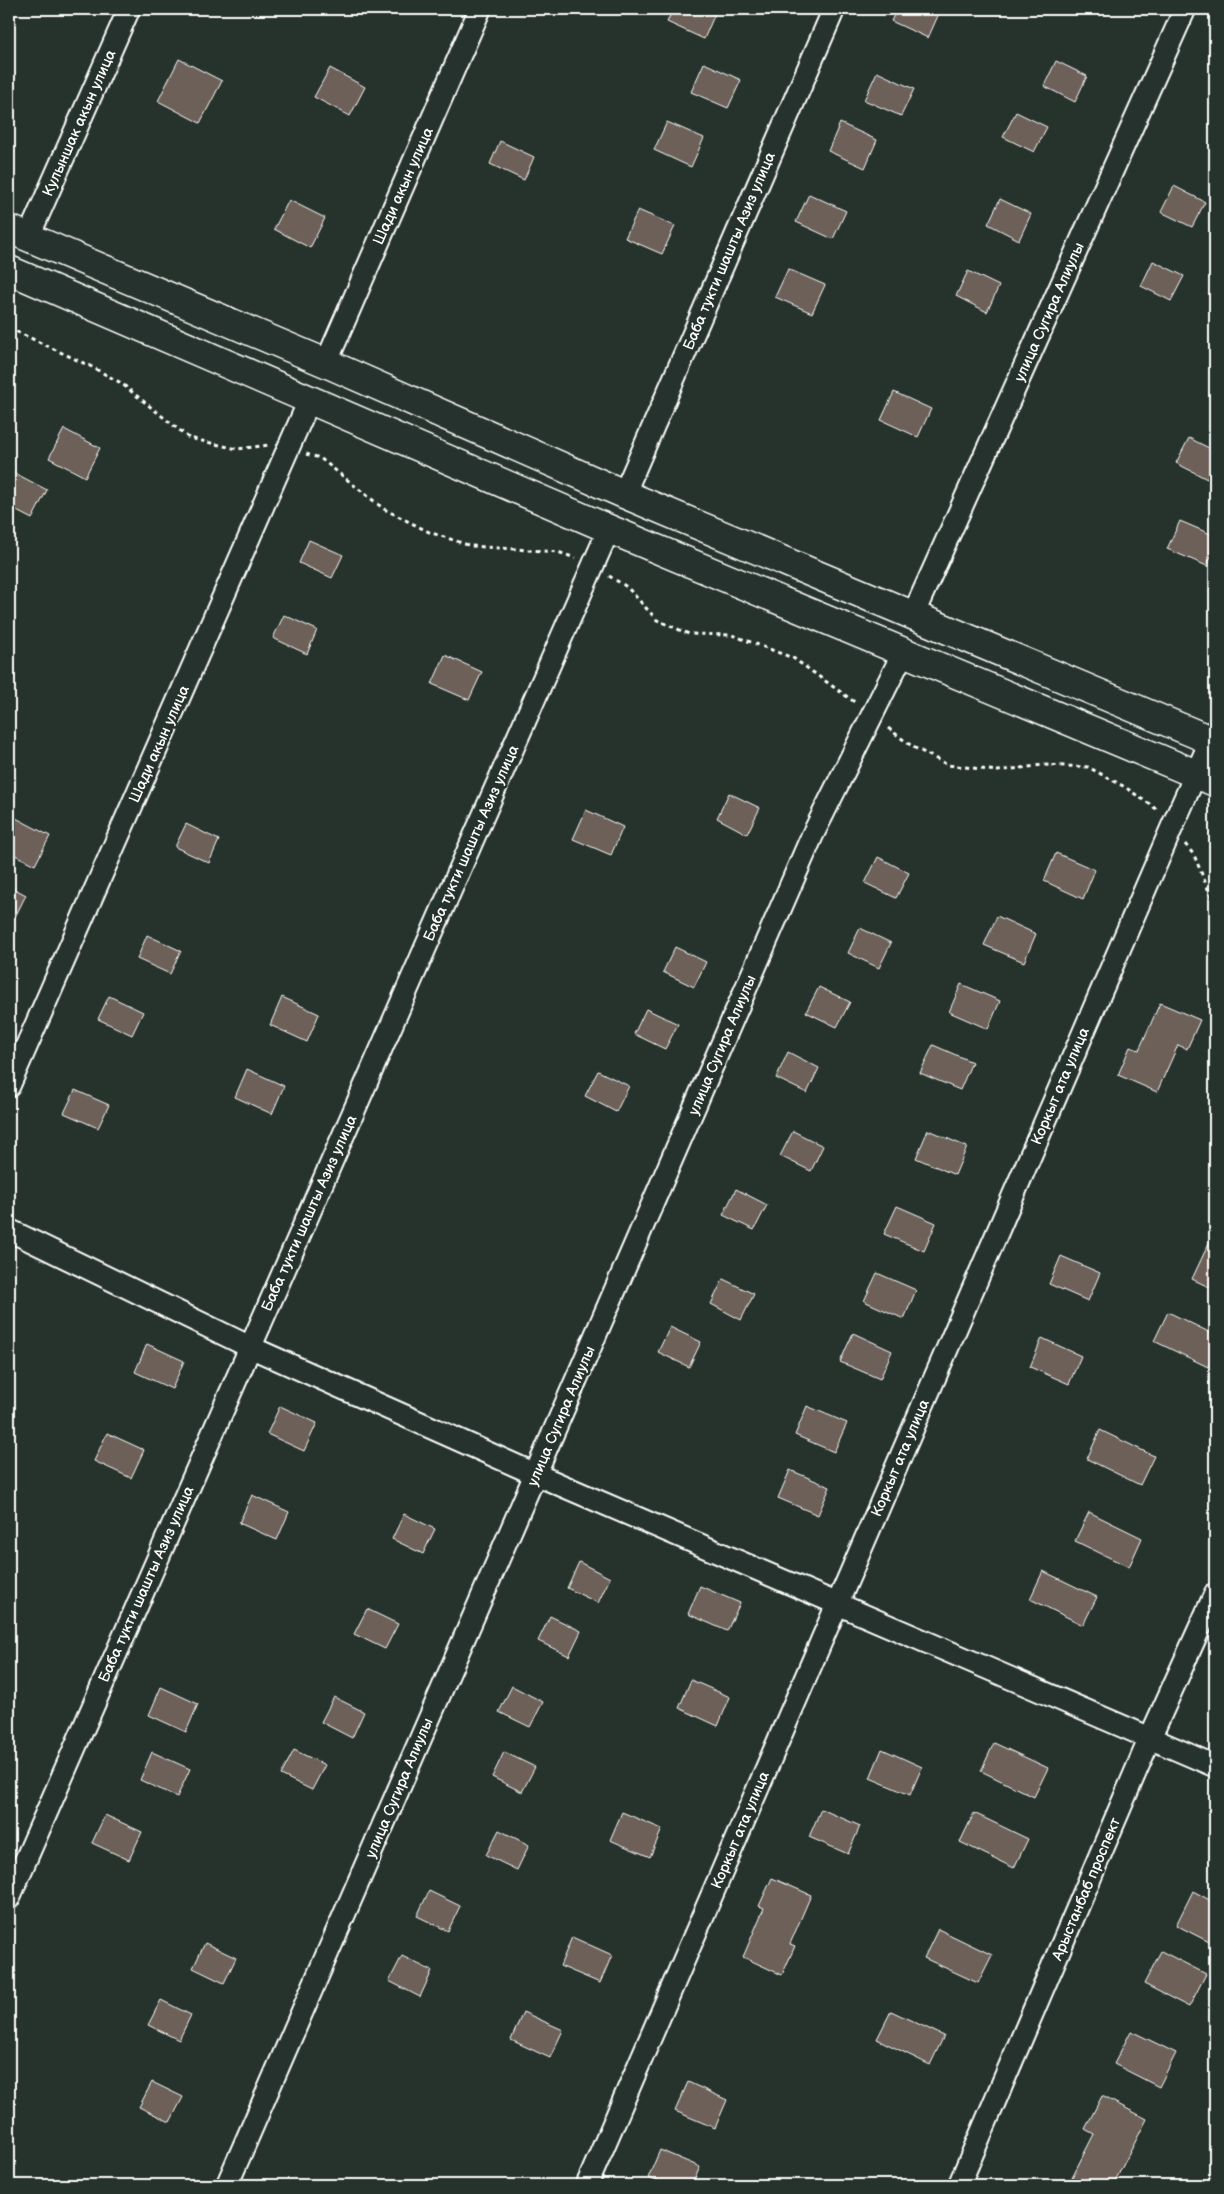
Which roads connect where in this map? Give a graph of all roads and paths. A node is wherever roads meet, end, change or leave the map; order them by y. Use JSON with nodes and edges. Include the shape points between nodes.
{"nodes":[{"id":1,"x":129,"y":9,"type":"edge"},
{"id":2,"x":480,"y":9,"type":"edge"},
{"id":3,"x":834,"y":9,"type":"edge"},
{"id":4,"x":1185,"y":9,"type":"edge"},
{"id":5,"x":18,"y":233,"type":"edge"},
{"id":6,"x":10,"y":274,"type":"edge"},
{"id":7,"x":9,"y":328,"type":"edge"},
{"id":8,"x":326,"y":363,"type":"junction"},
{"id":9,"x":309,"y":401,"type":"junction"},
{"id":10,"x":288,"y":449,"type":"junction"},
{"id":11,"x":624,"y":494,"type":"junction"},
{"id":12,"x":609,"y":529,"type":"junction"},
{"id":13,"x":593,"y":566,"type":"junction"},
{"id":14,"x":912,"y":614,"type":"junction"},
{"id":15,"x":904,"y":651,"type":"junction"},
{"id":16,"x":872,"y":716,"type":"junction"},
{"id":17,"x":1214,"y":738,"type":"edge"},
{"id":18,"x":1205,"y":778,"type":"edge"},
{"id":19,"x":1172,"y":827,"type":"junction"},
{"id":20,"x":1215,"y":906,"type":"edge"},
{"id":21,"x":9,"y":1086,"type":"edge"},
{"id":22,"x":9,"y":1230,"type":"edge"},
{"id":23,"x":250,"y":1346,"type":"junction"},
{"id":24,"x":536,"y":1474,"type":"junction"},
{"id":25,"x":1215,"y":1594,"type":"edge"},
{"id":26,"x":837,"y":1604,"type":"junction"},
{"id":27,"x":1150,"y":1738,"type":"junction"},
{"id":28,"x":1215,"y":1766,"type":"edge"},
{"id":29,"x":9,"y":1898,"type":"edge"},
{"id":30,"x":227,"y":2185,"type":"edge"},
{"id":31,"x":587,"y":2185,"type":"edge"},
{"id":32,"x":959,"y":2185,"type":"edge"}],
"edges":[{"from":1,"to":5,"type":"street","name":"Кулыншак акын улица"},
{"from":2,"to":8,"type":"street","name":"Шади акын улица"},
{"from":3,"to":11,"type":"street","name":"Баба тукти шашты Азиз улица"},
{"from":4,"to":14,"type":"street","name":"улица Сугира Алиулы"},
{"from":5,"to":8,"type":"street"},
{"from":6,"to":9,"type":"street"},
{"from":7,"to":10,"type":"path","via":[[121,383],[189,438],[237,449],[274,445]]},
{"from":8,"to":11,"type":"street"},
{"from":9,"to":10,"type":"street","name":"Шади акын улица"},
{"from":9,"to":12,"type":"street"},
{"from":10,"to":13,"type":"path","via":[[320,458],[384,509],[429,532],[471,546],[558,552]]},
{"from":10,"to":21,"type":"street","name":"Шади акын улица"},
{"from":11,"to":14,"type":"street"},
{"from":12,"to":13,"type":"street","name":"Баба тукти шашты Азиз улица"},
{"from":12,"to":15,"type":"street"},
{"from":13,"to":16,"type":"path","via":[[627,587],[657,620],[689,634],[732,635],[793,658]]},
{"from":13,"to":23,"type":"street","name":"Баба тукти шашты Азиз улица"},
{"from":14,"to":17,"type":"street"},
{"from":15,"to":16,"type":"street","name":"улица Сугира Алиулы"},
{"from":15,"to":18,"type":"street"},
{"from":16,"to":19,"type":"path","via":[[914,748],[948,765],[998,772],[1043,765],[1088,768],[1158,809]]},
{"from":16,"to":24,"type":"street","name":"улица Сугира Алиулы","via":[[812,836]]},
{"from":17,"to":18,"type":"street","name":"Коркыт ата улица"},
{"from":18,"to":19,"type":"street","name":"Коркыт ата улица"},
{"from":19,"to":20,"type":"path","via":[[1194,856]]},
{"from":19,"to":26,"type":"street","name":"Коркыт ата улица"},
{"from":22,"to":23,"type":"street"},
{"from":23,"to":24,"type":"street"},
{"from":23,"to":29,"type":"street","name":"Баба тукти шашты Азиз улица"},
{"from":24,"to":26,"type":"street"},
{"from":24,"to":30,"type":"street","name":"улица Сугира Алиулы"},
{"from":25,"to":27,"type":"street","name":"Арыстанбаб проспект"},
{"from":26,"to":27,"type":"street"},
{"from":26,"to":31,"type":"street","name":"Коркыт ата улица"},
{"from":27,"to":28,"type":"street"},
{"from":27,"to":32,"type":"street","name":"Арыстанбаб проспект"}]}
